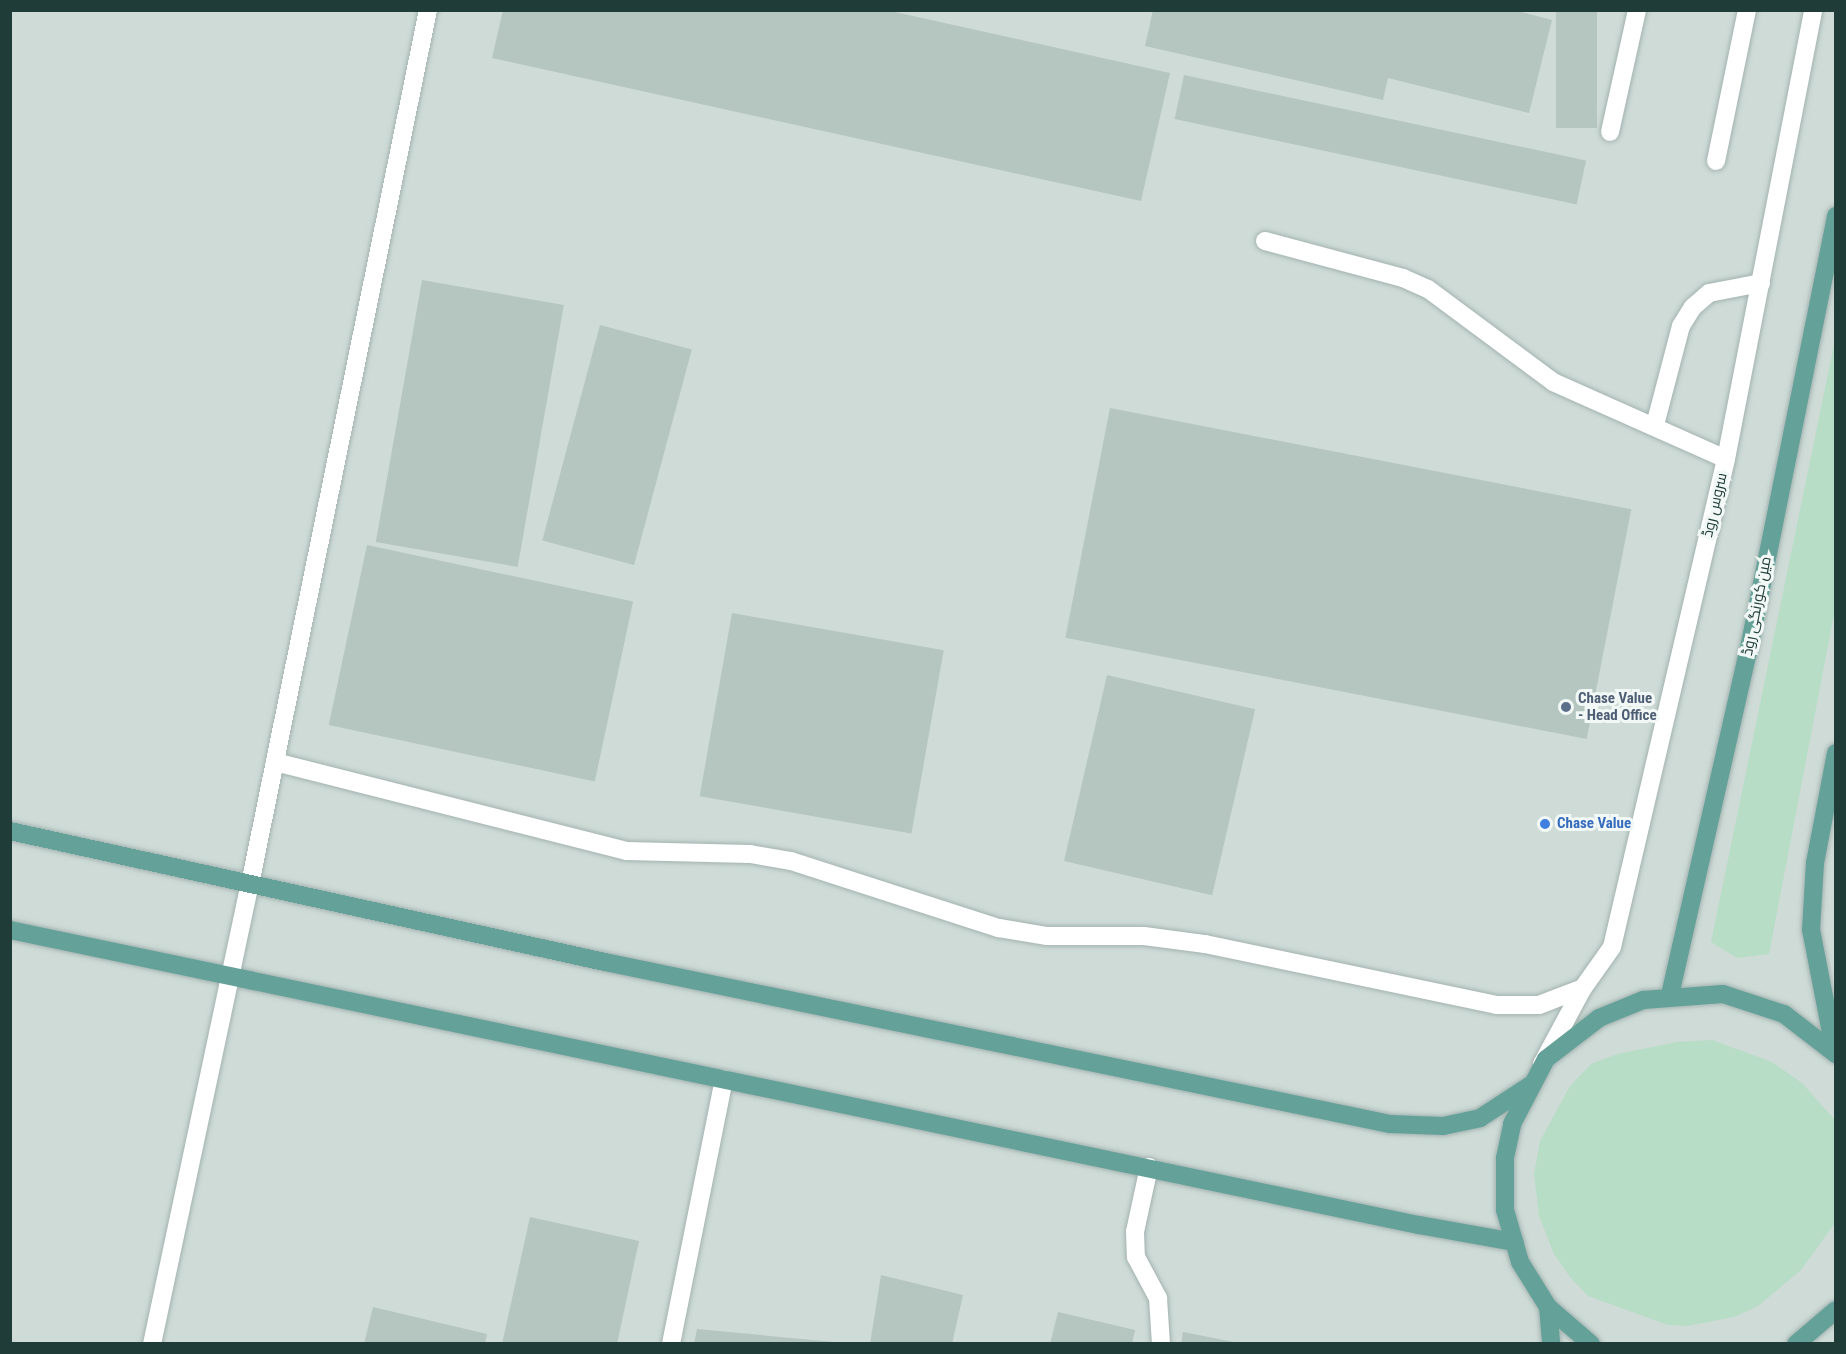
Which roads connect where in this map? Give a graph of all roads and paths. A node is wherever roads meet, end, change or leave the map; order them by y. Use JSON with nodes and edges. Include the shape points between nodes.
{"nodes":[{"id":1,"x":428,"y":10,"type":"edge"},
{"id":2,"x":1637,"y":10,"type":"edge"},
{"id":3,"x":1747,"y":10,"type":"edge"},
{"id":4,"x":1813,"y":10,"type":"edge"},
{"id":5,"x":1610,"y":132,"type":"dead end"},
{"id":6,"x":1716,"y":161,"type":"dead end"},
{"id":7,"x":1836,"y":216,"type":"edge"},
{"id":8,"x":1265,"y":241,"type":"dead end"},
{"id":9,"x":1761,"y":283,"type":"junction"},
{"id":10,"x":1655,"y":425,"type":"junction"},
{"id":11,"x":1726,"y":459,"type":"junction"},
{"id":12,"x":1836,"y":753,"type":"edge"},
{"id":13,"x":275,"y":762,"type":"junction"},
{"id":14,"x":10,"y":831,"type":"edge"},
{"id":15,"x":250,"y":884,"type":"junction"},
{"id":16,"x":10,"y":930,"type":"edge"},
{"id":17,"x":228,"y":977,"type":"junction"},
{"id":18,"x":1583,"y":988,"type":"junction"},
{"id":19,"x":1670,"y":995,"type":"junction"},
{"id":20,"x":1835,"y":1054,"type":"edge"},
{"id":21,"x":724,"y":1079,"type":"junction"},
{"id":22,"x":1529,"y":1086,"type":"junction"},
{"id":23,"x":1149,"y":1167,"type":"junction"},
{"id":24,"x":1514,"y":1242,"type":"junction"},
{"id":25,"x":1548,"y":1307,"type":"junction"},
{"id":26,"x":1834,"y":1315,"type":"edge"},
{"id":27,"x":152,"y":1344,"type":"edge"},
{"id":28,"x":671,"y":1344,"type":"edge"},
{"id":29,"x":1161,"y":1344,"type":"edge"},
{"id":30,"x":1551,"y":1344,"type":"edge"},
{"id":31,"x":1591,"y":1344,"type":"edge"},
{"id":32,"x":1796,"y":1344,"type":"edge"}],
"edges":[{"from":1,"to":13,"type":"street"},
{"from":2,"to":5,"type":"street"},
{"from":3,"to":6,"type":"street"},
{"from":4,"to":9,"type":"street","name":"سروس روڈ"},
{"from":7,"to":19,"type":"main road","name":"مین کورنگی روڈ","via":[[1748,653]]},
{"from":8,"to":10,"type":"street","via":[[1403,278],[1428,289],[1553,382]]},
{"from":9,"to":10,"type":"street","via":[[1709,293],[1693,307],[1681,326]]},
{"from":9,"to":11,"type":"street","name":"سروس روڈ"},
{"from":10,"to":11,"type":"street"},
{"from":11,"to":18,"type":"street","name":"سروس روڈ","via":[[1612,947]]},
{"from":12,"to":20,"type":"main road","via":[[1815,863],[1811,930]]},
{"from":13,"to":15,"type":"street"},
{"from":13,"to":18,"type":"street","via":[[626,851],[750,854],[791,861],[999,928],[1047,936],[1144,936],[1205,944],[1496,1005],[1539,1005]]},
{"from":14,"to":15,"type":"main road"},
{"from":15,"to":17,"type":"street"},
{"from":15,"to":22,"type":"main road","via":[[1390,1124],[1443,1126],[1480,1118]]},
{"from":16,"to":17,"type":"main road"},
{"from":17,"to":21,"type":"main road"},
{"from":17,"to":27,"type":"street"},
{"from":18,"to":22,"type":"street","name":"سروس روڈ"},
{"from":19,"to":20,"type":"main road","via":[[1723,994],[1784,1014]]},
{"from":19,"to":22,"type":"main road","via":[[1643,1000],[1599,1018],[1546,1059]]},
{"from":21,"to":23,"type":"main road"},
{"from":21,"to":28,"type":"street"},
{"from":22,"to":24,"type":"main road","via":[[1512,1124],[1505,1158],[1505,1210]]},
{"from":23,"to":24,"type":"main road"},
{"from":23,"to":29,"type":"street","via":[[1135,1232],[1136,1257],[1158,1298]]},
{"from":24,"to":25,"type":"main road","via":[[1520,1262]]},
{"from":25,"to":30,"type":"main road"},
{"from":25,"to":31,"type":"main road"},
{"from":26,"to":32,"type":"main road"}]}
